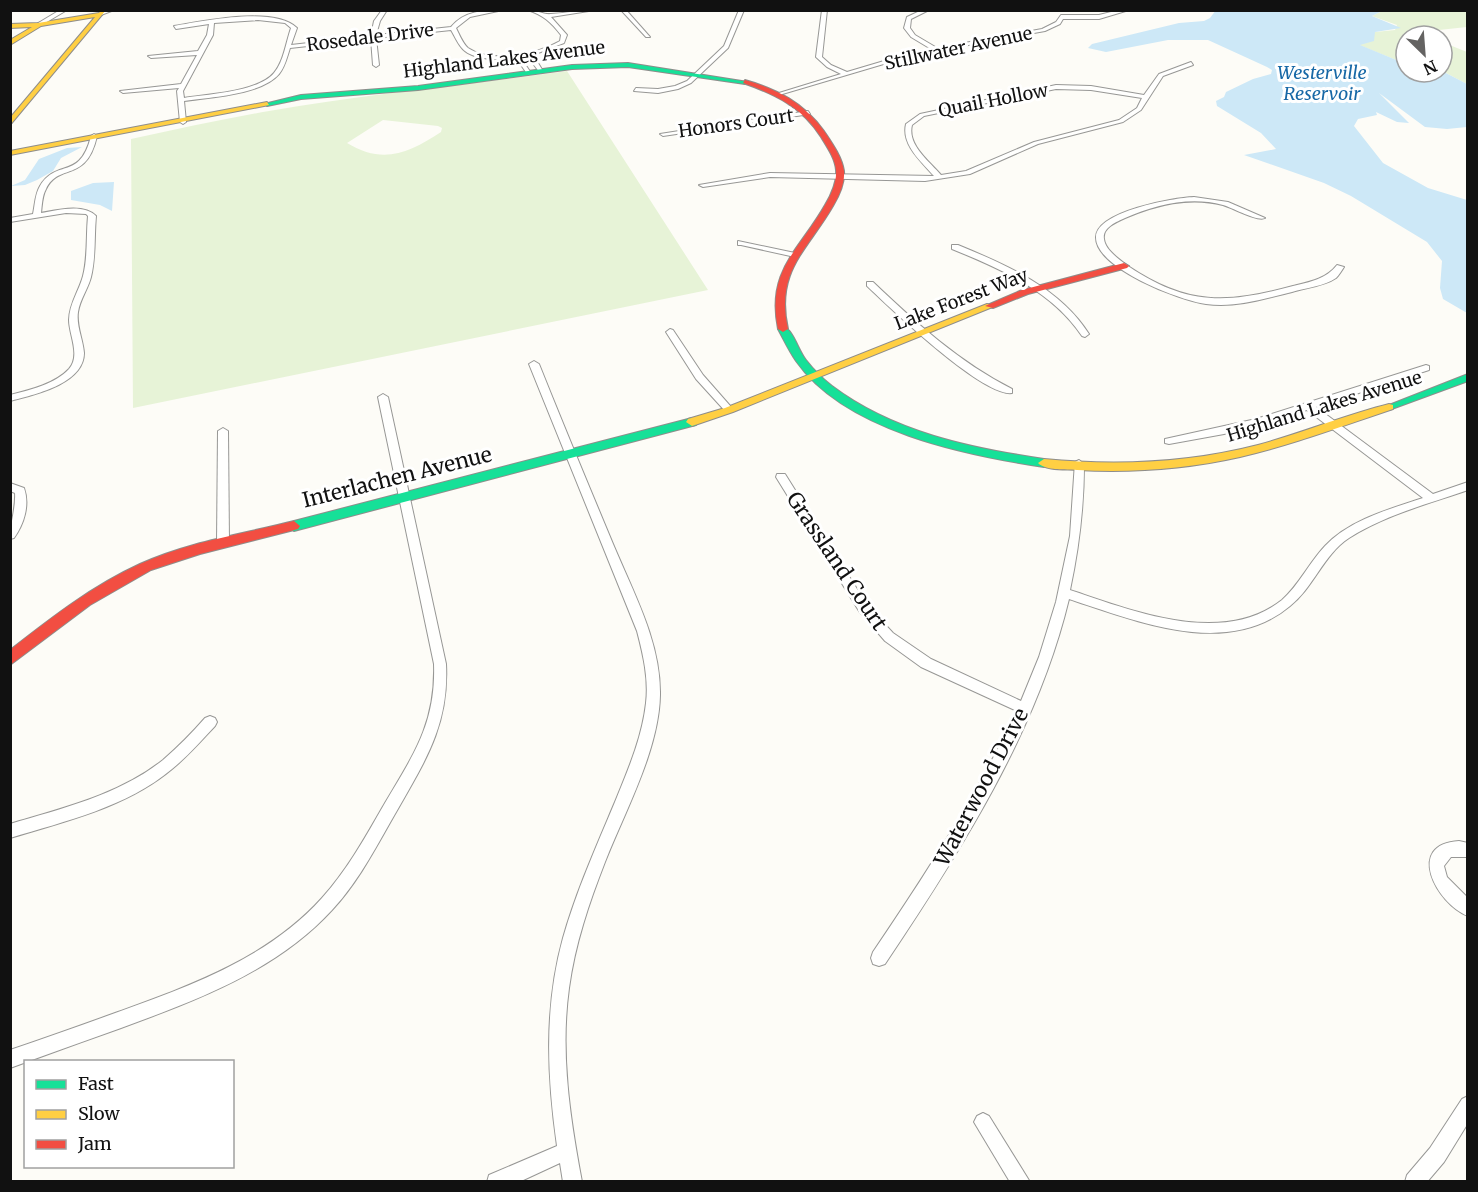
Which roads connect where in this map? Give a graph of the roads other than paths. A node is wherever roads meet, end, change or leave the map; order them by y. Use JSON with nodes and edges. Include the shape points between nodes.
{"nodes":[{"id":1,"x":65,"y":10,"type":"edge"},
{"id":2,"x":385,"y":10,"type":"edge"},
{"id":3,"x":501,"y":10,"type":"edge"},
{"id":4,"x":530,"y":10,"type":"edge"},
{"id":5,"x":593,"y":10,"type":"edge"},
{"id":6,"x":623,"y":10,"type":"edge"},
{"id":7,"x":742,"y":10,"type":"edge"},
{"id":8,"x":825,"y":10,"type":"edge"},
{"id":9,"x":927,"y":10,"type":"edge"},
{"id":10,"x":1056,"y":10,"type":"edge"},
{"id":11,"x":1126,"y":10,"type":"edge"},
{"id":12,"x":106,"y":12,"type":"edge"},
{"id":13,"x":549,"y":16,"type":"junction"},
{"id":14,"x":1061,"y":17,"type":"junction"},
{"id":15,"x":212,"y":23,"type":"junction"},
{"id":16,"x":38,"y":25,"type":"junction"},
{"id":17,"x":10,"y":26,"type":"edge"},
{"id":18,"x":176,"y":27,"type":"dead end"},
{"id":19,"x":453,"y":28,"type":"junction"},
{"id":20,"x":648,"y":36,"type":"dead end"},
{"id":21,"x":375,"y":37,"type":"junction"},
{"id":22,"x":10,"y":43,"type":"edge"},
{"id":23,"x":288,"y":47,"type":"junction"},
{"id":24,"x":935,"y":49,"type":"junction"},
{"id":25,"x":200,"y":53,"type":"junction"},
{"id":26,"x":529,"y":54,"type":"junction"},
{"id":27,"x":151,"y":56,"type":"dead end"},
{"id":28,"x":517,"y":56,"type":"junction"},
{"id":29,"x":1191,"y":64,"type":"dead end"},
{"id":30,"x":376,"y":65,"type":"dead end"},
{"id":31,"x":534,"y":72,"type":"junction"},
{"id":32,"x":699,"y":74,"type":"junction"},
{"id":33,"x":846,"y":74,"type":"junction"},
{"id":34,"x":182,"y":86,"type":"junction"},
{"id":35,"x":636,"y":90,"type":"dead end"},
{"id":36,"x":123,"y":91,"type":"dead end"},
{"id":37,"x":781,"y":94,"type":"junction"},
{"id":38,"x":1145,"y":97,"type":"junction"},
{"id":39,"x":181,"y":100,"type":"junction"},
{"id":40,"x":808,"y":113,"type":"junction"},
{"id":41,"x":183,"y":122,"type":"junction"},
{"id":42,"x":10,"y":123,"type":"edge"},
{"id":43,"x":663,"y":134,"type":"dead end"},
{"id":44,"x":94,"y":136,"type":"junction"},
{"id":45,"x":10,"y":151,"type":"edge"},
{"id":46,"x":840,"y":176,"type":"junction"},
{"id":47,"x":940,"y":178,"type":"junction"},
{"id":48,"x":703,"y":185,"type":"dead end"},
{"id":49,"x":37,"y":215,"type":"junction"},
{"id":50,"x":1261,"y":218,"type":"dead end"},
{"id":51,"x":10,"y":220,"type":"edge"},
{"id":52,"x":741,"y":243,"type":"dead end"},
{"id":53,"x":955,"y":247,"type":"dead end"},
{"id":54,"x":795,"y":255,"type":"junction"},
{"id":55,"x":1124,"y":266,"type":"junction"},
{"id":56,"x":1340,"y":267,"type":"dead end"},
{"id":57,"x":870,"y":284,"type":"dead end"},
{"id":58,"x":1039,"y":288,"type":"junction"},
{"id":59,"x":670,"y":332,"type":"dead end"},
{"id":60,"x":924,"y":332,"type":"junction"},
{"id":61,"x":1085,"y":334,"type":"dead end"},
{"id":62,"x":534,"y":364,"type":"dead end"},
{"id":63,"x":1426,"y":368,"type":"dead end"},
{"id":64,"x":814,"y":375,"type":"junction"},
{"id":65,"x":1467,"y":377,"type":"edge"},
{"id":66,"x":1009,"y":391,"type":"dead end"},
{"id":67,"x":383,"y":397,"type":"dead end"},
{"id":68,"x":10,"y":398,"type":"edge"},
{"id":69,"x":1308,"y":406,"type":"junction"},
{"id":70,"x":729,"y":410,"type":"junction"},
{"id":71,"x":1332,"y":425,"type":"junction"},
{"id":72,"x":223,"y":431,"type":"dead end"},
{"id":73,"x":1169,"y":441,"type":"dead end"},
{"id":74,"x":571,"y":454,"type":"junction"},
{"id":75,"x":1079,"y":464,"type":"junction"},
{"id":76,"x":781,"y":477,"type":"dead end"},
{"id":77,"x":1467,"y":486,"type":"edge"},
{"id":78,"x":10,"y":487,"type":"edge"},
{"id":79,"x":406,"y":496,"type":"junction"},
{"id":80,"x":1432,"y":499,"type":"junction"},
{"id":81,"x":10,"y":535,"type":"edge"},
{"id":82,"x":223,"y":543,"type":"junction"},
{"id":83,"x":1064,"y":593,"type":"junction"},
{"id":84,"x":10,"y":659,"type":"edge"},
{"id":85,"x":1024,"y":708,"type":"junction"},
{"id":86,"x":210,"y":722,"type":"dead end"},
{"id":87,"x":10,"y":831,"type":"edge"},
{"id":88,"x":1467,"y":850,"type":"edge"},
{"id":89,"x":1467,"y":908,"type":"edge"},
{"id":90,"x":879,"y":958,"type":"dead end"},
{"id":91,"x":10,"y":1059,"type":"edge"},
{"id":92,"x":1467,"y":1105,"type":"edge"},
{"id":93,"x":983,"y":1122,"type":"dead end"},
{"id":94,"x":567,"y":1151,"type":"junction"},
{"id":95,"x":496,"y":1182,"type":"edge"},
{"id":96,"x":573,"y":1182,"type":"edge"},
{"id":97,"x":1021,"y":1182,"type":"edge"},
{"id":98,"x":1414,"y":1182,"type":"edge"}],
"edges":[{"from":1,"to":16,"type":"street"},
{"from":2,"to":21,"type":"street","via":[[378,18]]},
{"from":3,"to":19,"type":"street","via":[[469,16]]},
{"from":4,"to":13,"type":"street"},
{"from":5,"to":13,"type":"street"},
{"from":6,"to":20,"type":"street"},
{"from":7,"to":32,"type":"street","via":[[730,41]]},
{"from":8,"to":33,"type":"street","via":[[819,57]]},
{"from":9,"to":24,"type":"street","via":[[909,18],[906,28]]},
{"from":10,"to":14,"type":"street"},
{"from":11,"to":14,"type":"street","via":[[1099,17]]},
{"from":12,"to":16,"type":"street"},
{"from":12,"to":42,"type":"street"},
{"from":13,"to":26,"type":"street","via":[[564,40]]},
{"from":14,"to":24,"type":"street","name":"Stillwater Avenue","via":[[1058,23],[1043,30]]},
{"from":15,"to":18,"type":"street"},
{"from":15,"to":23,"type":"street","via":[[262,18],[285,21],[294,28]]},
{"from":15,"to":25,"type":"street"},
{"from":16,"to":17,"type":"street"},
{"from":16,"to":22,"type":"street"},
{"from":19,"to":21,"type":"street","name":"Rosedale Drive"},
{"from":19,"to":28,"type":"street","via":[[462,46],[470,52]]},
{"from":21,"to":23,"type":"street","name":"Rosedale Drive"},
{"from":21,"to":30,"type":"street","via":[[372,51]]},
{"from":23,"to":39,"type":"street","via":[[278,72],[266,81],[241,90]]},
{"from":24,"to":33,"type":"street","name":"Stillwater Avenue"},
{"from":25,"to":27,"type":"street"},
{"from":25,"to":34,"type":"street"},
{"from":26,"to":28,"type":"street"},
{"from":26,"to":31,"type":"street"},
{"from":28,"to":31,"type":"street"},
{"from":29,"to":38,"type":"street","via":[[1161,75]]},
{"from":31,"to":32,"type":"street","name":"Highland Lakes Avenue","via":[[621,65]]},
{"from":31,"to":41,"type":"street","name":"Highland Lakes Avenue","via":[[418,88],[301,97]]},
{"from":32,"to":35,"type":"street","via":[[669,90]]},
{"from":32,"to":37,"type":"street","name":"Highland Lakes Avenue","via":[[747,82]]},
{"from":33,"to":37,"type":"street","name":"Stillwater Avenue"},
{"from":34,"to":36,"type":"street"},
{"from":34,"to":39,"type":"street"},
{"from":37,"to":40,"type":"street","name":"Highland Lakes Avenue"},
{"from":38,"to":47,"type":"street","via":[[1139,109],[1116,123],[1044,141],[981,169]]},
{"from":38,"to":47,"type":"street","name":"Quail Hollow","via":[[1056,87],[922,115],[909,124],[906,133]]},
{"from":39,"to":41,"type":"street"},
{"from":40,"to":43,"type":"street","name":"Honors Court"},
{"from":40,"to":46,"type":"street","name":"Highland Lakes Avenue","via":[[835,155]]},
{"from":41,"to":44,"type":"street","name":"Highland Lakes Avenue"},
{"from":44,"to":45,"type":"street","name":"Highland Lakes Avenue"},
{"from":44,"to":49,"type":"street","via":[[92,153],[83,164],[45,184]]},
{"from":46,"to":47,"type":"street"},
{"from":46,"to":48,"type":"street","via":[[770,175]]},
{"from":46,"to":54,"type":"street","name":"Highland Lakes Avenue","via":[[835,197]]},
{"from":49,"to":51,"type":"street"},
{"from":49,"to":68,"type":"street","via":[[79,210],[92,216],[87,277],[72,322],[78,364],[49,387]]},
{"from":50,"to":55,"type":"street","via":[[1233,206],[1203,200],[1156,203],[1103,229],[1102,245]]},
{"from":52,"to":54,"type":"street"},
{"from":53,"to":58,"type":"street","via":[[1003,267]]},
{"from":54,"to":64,"type":"street","name":"Highland Lakes Avenue","via":[[778,290],[779,316],[790,345]]},
{"from":55,"to":56,"type":"street","via":[[1175,295],[1224,304],[1324,280]]},
{"from":55,"to":58,"type":"street","name":"Lake Forest Way"},
{"from":57,"to":60,"type":"street"},
{"from":58,"to":60,"type":"street","name":"Lake Forest Way"},
{"from":58,"to":61,"type":"street","via":[[1066,309]]},
{"from":59,"to":70,"type":"street","via":[[699,377]]},
{"from":60,"to":64,"type":"street","name":"Lake Forest Way"},
{"from":60,"to":66,"type":"street","via":[[972,370]]},
{"from":62,"to":74,"type":"street"},
{"from":63,"to":69,"type":"street"},
{"from":64,"to":70,"type":"street","name":"Interlachen Avenue"},
{"from":64,"to":75,"type":"street","name":"Highland Lakes Avenue","via":[[865,411],[921,436],[1001,456]]},
{"from":65,"to":71,"type":"street","name":"Highland Lakes Avenue"},
{"from":67,"to":79,"type":"street"},
{"from":69,"to":71,"type":"street"},
{"from":69,"to":73,"type":"street","via":[[1214,434]]},
{"from":70,"to":74,"type":"street","name":"Interlachen Avenue","via":[[672,429]]},
{"from":71,"to":75,"type":"street","name":"Highland Lakes Avenue","via":[[1202,460],[1133,466]]},
{"from":71,"to":80,"type":"street"},
{"from":72,"to":82,"type":"street"},
{"from":74,"to":79,"type":"street","name":"Interlachen Avenue"},
{"from":74,"to":94,"type":"street","via":[[649,652],[653,700],[643,748],[585,894],[565,963],[557,1056]]},
{"from":75,"to":83,"type":"street","name":"Waterwood Drive","via":[[1078,513]]},
{"from":76,"to":85,"type":"street","name":"Grassland Court","via":[[863,608],[889,637],[926,663]]},
{"from":77,"to":80,"type":"street"},
{"from":78,"to":81,"type":"street","via":[[20,491],[22,508],[16,529]]},
{"from":79,"to":82,"type":"street","name":"Interlachen Avenue"},
{"from":79,"to":91,"type":"street","via":[[440,664],[440,705],[426,746],[348,878],[303,928],[245,969],[215,984]]},
{"from":80,"to":83,"type":"street","via":[[1346,534],[1330,548],[1287,603],[1247,623],[1216,628],[1174,625]]},
{"from":82,"to":84,"type":"street","name":"Interlachen Avenue","via":[[169,558],[116,580],[69,610]]},
{"from":83,"to":85,"type":"street","name":"Waterwood Drive"},
{"from":85,"to":90,"type":"street","name":"Waterwood Drive","via":[[966,824]]},
{"from":86,"to":87,"type":"street","via":[[171,764],[126,793]]},
{"from":88,"to":89,"type":"street","via":[[1449,849],[1440,854],[1437,863],[1445,888]]},
{"from":92,"to":98,"type":"street","via":[[1437,1155]]},
{"from":93,"to":97,"type":"street"},
{"from":94,"to":95,"type":"street"},
{"from":94,"to":96,"type":"street"}]}
